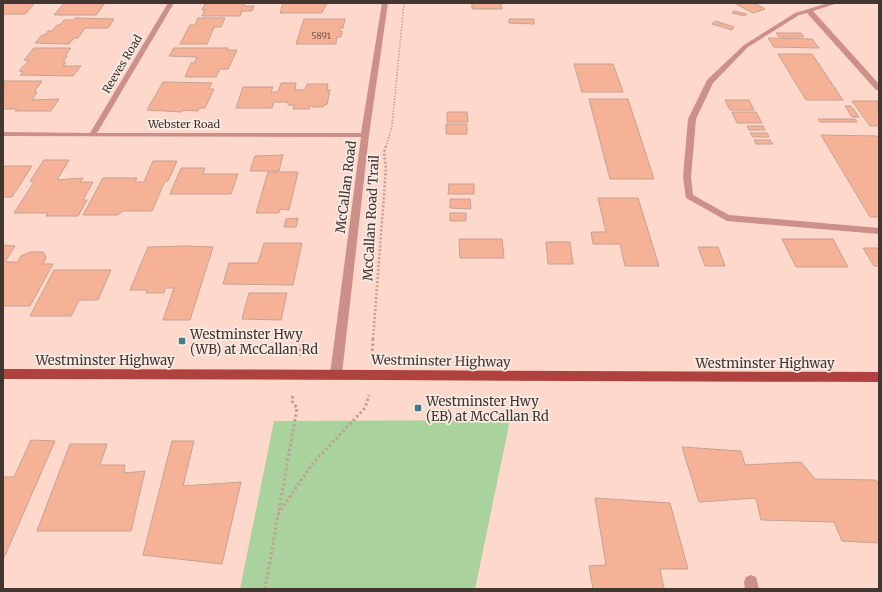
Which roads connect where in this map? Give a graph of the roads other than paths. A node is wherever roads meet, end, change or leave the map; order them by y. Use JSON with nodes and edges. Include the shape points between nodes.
{"nodes":[{"id":1,"x":171,"y":3,"type":"edge"},
{"id":2,"x":385,"y":3,"type":"edge"},
{"id":3,"x":835,"y":3,"type":"edge"},
{"id":4,"x":808,"y":11,"type":"junction"},
{"id":5,"x":879,"y":88,"type":"edge"},
{"id":6,"x":3,"y":134,"type":"edge"},
{"id":7,"x":92,"y":135,"type":"junction"},
{"id":8,"x":365,"y":135,"type":"junction"},
{"id":9,"x":879,"y":231,"type":"edge"},
{"id":10,"x":3,"y":374,"type":"edge"},
{"id":11,"x":336,"y":374,"type":"junction"},
{"id":12,"x":879,"y":377,"type":"edge"}],
"edges":[{"from":1,"to":7,"type":"street","name":"Reeves Road"},
{"from":2,"to":8,"type":"street","name":"McCallan Road"},
{"from":3,"to":4,"type":"street"},
{"from":4,"to":5,"type":"street"},
{"from":4,"to":9,"type":"street","via":[[797,14],[746,46],[710,82],[692,120],[687,177],[689,196],[727,218]]},
{"from":6,"to":7,"type":"street","name":"Webster Road"},
{"from":7,"to":8,"type":"street","name":"Webster Road"},
{"from":8,"to":11,"type":"street","name":"McCallan Road"},
{"from":10,"to":11,"type":"main road","name":"Westminster Highway"},
{"from":11,"to":12,"type":"main road","name":"Westminster Highway","via":[[516,377]]}]}
